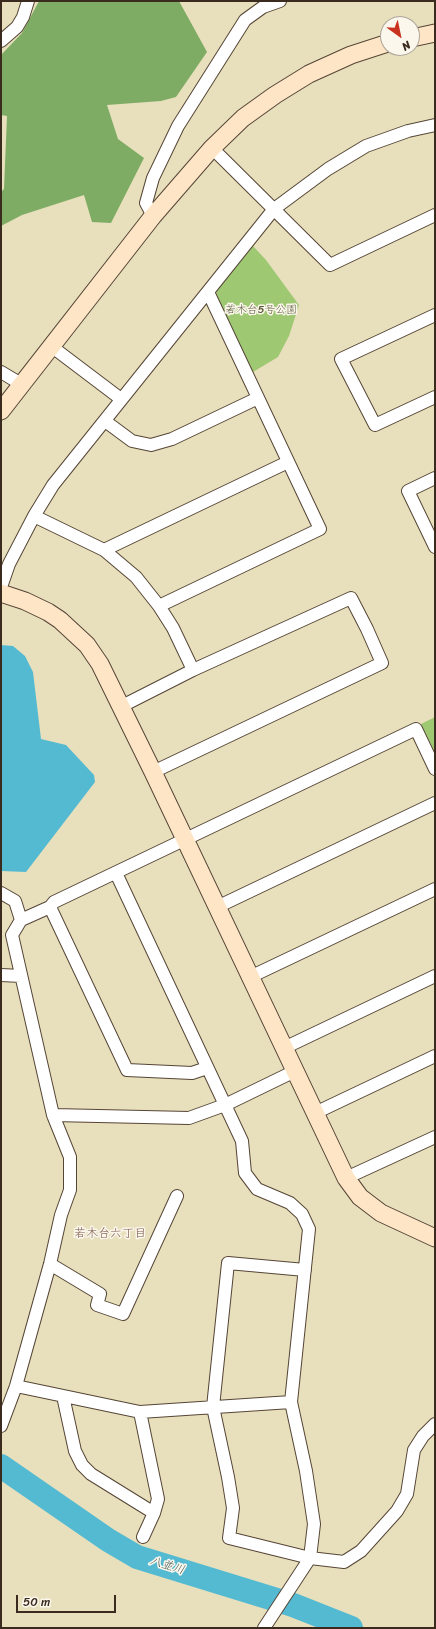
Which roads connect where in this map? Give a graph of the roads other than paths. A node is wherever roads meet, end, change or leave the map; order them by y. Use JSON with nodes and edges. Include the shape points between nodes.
{"nodes":[{"id":1,"x":28,"y":1,"type":"edge"},
{"id":2,"x":280,"y":1,"type":"edge"},
{"id":3,"x":435,"y":33,"type":"edge"},
{"id":4,"x":420,"y":36,"type":"edge"},
{"id":5,"x":1,"y":41,"type":"edge"},
{"id":6,"x":380,"y":46,"type":"edge"},
{"id":7,"x":435,"y":125,"type":"edge"},
{"id":8,"x":212,"y":148,"type":"junction"},
{"id":9,"x":274,"y":209,"type":"junction"},
{"id":10,"x":435,"y":215,"type":"edge"},
{"id":11,"x":153,"y":216,"type":"junction"},
{"id":12,"x":208,"y":292,"type":"junction"},
{"id":13,"x":435,"y":315,"type":"edge"},
{"id":14,"x":51,"y":346,"type":"junction"},
{"id":15,"x":1,"y":372,"type":"edge"},
{"id":16,"x":21,"y":384,"type":"junction"},
{"id":17,"x":435,"y":397,"type":"edge"},
{"id":18,"x":258,"y":398,"type":"junction"},
{"id":19,"x":121,"y":399,"type":"junction"},
{"id":20,"x":1,"y":411,"type":"edge"},
{"id":21,"x":105,"y":421,"type":"junction"},
{"id":22,"x":288,"y":462,"type":"junction"},
{"id":23,"x":435,"y":478,"type":"edge"},
{"id":24,"x":34,"y":516,"type":"junction"},
{"id":25,"x":435,"y":547,"type":"edge"},
{"id":26,"x":104,"y":550,"type":"junction"},
{"id":27,"x":1,"y":588,"type":"edge"},
{"id":28,"x":1,"y":593,"type":"edge"},
{"id":29,"x":159,"y":606,"type":"junction"},
{"id":30,"x":192,"y":670,"type":"junction"},
{"id":31,"x":122,"y":706,"type":"junction"},
{"id":32,"x":435,"y":769,"type":"edge"},
{"id":33,"x":153,"y":772,"type":"junction"},
{"id":34,"x":435,"y":803,"type":"edge"},
{"id":35,"x":184,"y":839,"type":"junction"},
{"id":36,"x":116,"y":873,"type":"junction"},
{"id":37,"x":435,"y":890,"type":"edge"},
{"id":38,"x":1,"y":893,"type":"edge"},
{"id":39,"x":50,"y":906,"type":"junction"},
{"id":40,"x":217,"y":907,"type":"junction"},
{"id":41,"x":21,"y":920,"type":"junction"},
{"id":42,"x":1,"y":975,"type":"edge"},
{"id":43,"x":21,"y":976,"type":"junction"},
{"id":44,"x":435,"y":976,"type":"edge"},
{"id":45,"x":250,"y":977,"type":"junction"},
{"id":46,"x":284,"y":1048,"type":"junction"},
{"id":47,"x":435,"y":1056,"type":"edge"},
{"id":48,"x":207,"y":1068,"type":"junction"},
{"id":49,"x":295,"y":1071,"type":"junction"},
{"id":50,"x":225,"y":1105,"type":"junction"},
{"id":51,"x":315,"y":1113,"type":"junction"},
{"id":52,"x":53,"y":1115,"type":"junction"},
{"id":53,"x":433,"y":1142,"type":"edge"},
{"id":54,"x":346,"y":1178,"type":"junction"},
{"id":55,"x":177,"y":1196,"type":"dead end"},
{"id":56,"x":435,"y":1238,"type":"edge"},
{"id":57,"x":50,"y":1264,"type":"junction"},
{"id":58,"x":305,"y":1270,"type":"junction"},
{"id":59,"x":16,"y":1386,"type":"junction"},
{"id":60,"x":63,"y":1396,"type":"junction"},
{"id":61,"x":291,"y":1402,"type":"junction"},
{"id":62,"x":213,"y":1408,"type":"junction"},
{"id":63,"x":140,"y":1412,"type":"junction"},
{"id":64,"x":435,"y":1424,"type":"edge"},
{"id":65,"x":1,"y":1426,"type":"edge"},
{"id":66,"x":154,"y":1513,"type":"junction"},
{"id":67,"x":143,"y":1537,"type":"dead end"},
{"id":68,"x":310,"y":1558,"type":"junction"},
{"id":69,"x":264,"y":1628,"type":"edge"}],
"edges":[{"from":1,"to":5,"type":"street","via":[[23,17]]},
{"from":2,"to":11,"type":"street","via":[[263,7],[245,20],[178,126],[152,178],[146,203]]},
{"from":3,"to":4,"type":"street"},
{"from":6,"to":8,"type":"street","via":[[351,55],[303,78],[275,95],[243,118]]},
{"from":7,"to":9,"type":"street","via":[[408,131],[366,146],[328,169]]},
{"from":8,"to":9,"type":"street"},
{"from":8,"to":11,"type":"street"},
{"from":9,"to":10,"type":"street","via":[[330,265]]},
{"from":9,"to":12,"type":"street"},
{"from":11,"to":14,"type":"street"},
{"from":12,"to":18,"type":"street"},
{"from":12,"to":19,"type":"street"},
{"from":13,"to":17,"type":"street","via":[[341,359],[375,425]]},
{"from":14,"to":16,"type":"street"},
{"from":14,"to":19,"type":"street"},
{"from":15,"to":16,"type":"street"},
{"from":16,"to":20,"type":"street"},
{"from":18,"to":21,"type":"street","via":[[172,439],[151,445],[132,441]]},
{"from":18,"to":22,"type":"street"},
{"from":19,"to":21,"type":"street"},
{"from":21,"to":24,"type":"street","via":[[53,485]]},
{"from":22,"to":26,"type":"street"},
{"from":22,"to":29,"type":"street","via":[[320,529]]},
{"from":23,"to":25,"type":"street","via":[[408,491]]},
{"from":24,"to":26,"type":"street"},
{"from":24,"to":27,"type":"street","via":[[9,564]]},
{"from":26,"to":29,"type":"street","via":[[136,577]]},
{"from":28,"to":31,"type":"street","via":[[48,612],[72,630],[87,645],[100,664]]},
{"from":29,"to":30,"type":"street","via":[[173,628]]},
{"from":30,"to":31,"type":"street"},
{"from":30,"to":33,"type":"street","via":[[351,598],[382,663]]},
{"from":31,"to":33,"type":"street"},
{"from":32,"to":35,"type":"street","via":[[416,729]]},
{"from":33,"to":35,"type":"street"},
{"from":34,"to":40,"type":"street"},
{"from":35,"to":36,"type":"street"},
{"from":35,"to":40,"type":"street"},
{"from":36,"to":39,"type":"street"},
{"from":36,"to":48,"type":"street"},
{"from":37,"to":45,"type":"street"},
{"from":38,"to":41,"type":"street","via":[[15,901]]},
{"from":39,"to":41,"type":"street"},
{"from":39,"to":48,"type":"street","via":[[127,1070],[192,1073]]},
{"from":40,"to":45,"type":"street"},
{"from":41,"to":43,"type":"street","via":[[12,935]]},
{"from":42,"to":43,"type":"street"},
{"from":43,"to":52,"type":"street"},
{"from":44,"to":46,"type":"street"},
{"from":45,"to":46,"type":"street"},
{"from":46,"to":49,"type":"street"},
{"from":47,"to":51,"type":"street"},
{"from":48,"to":50,"type":"street"},
{"from":49,"to":50,"type":"street"},
{"from":49,"to":51,"type":"street"},
{"from":50,"to":52,"type":"street","via":[[189,1118]]},
{"from":50,"to":58,"type":"street","via":[[242,1141],[245,1173],[257,1189],[290,1203],[302,1214],[309,1229]]},
{"from":51,"to":54,"type":"street"},
{"from":52,"to":57,"type":"street","via":[[70,1157],[71,1175],[70,1190],[61,1215]]},
{"from":53,"to":54,"type":"street"},
{"from":54,"to":56,"type":"street","via":[[360,1197],[382,1213]]},
{"from":55,"to":57,"type":"street","via":[[124,1314],[97,1305],[100,1294]]},
{"from":57,"to":59,"type":"street"},
{"from":58,"to":61,"type":"street"},
{"from":58,"to":62,"type":"street","via":[[228,1263]]},
{"from":59,"to":60,"type":"street"},
{"from":59,"to":65,"type":"street"},
{"from":60,"to":63,"type":"street"},
{"from":60,"to":66,"type":"street","via":[[75,1451],[82,1465],[91,1474]]},
{"from":61,"to":62,"type":"street"},
{"from":61,"to":68,"type":"street","via":[[314,1524]]},
{"from":62,"to":63,"type":"street"},
{"from":62,"to":68,"type":"street","via":[[233,1508],[229,1538]]},
{"from":63,"to":66,"type":"street","via":[[158,1499]]},
{"from":64,"to":68,"type":"street","via":[[414,1450],[407,1494],[397,1511],[361,1551],[344,1562]]},
{"from":66,"to":67,"type":"street"},
{"from":68,"to":69,"type":"street"}]}
